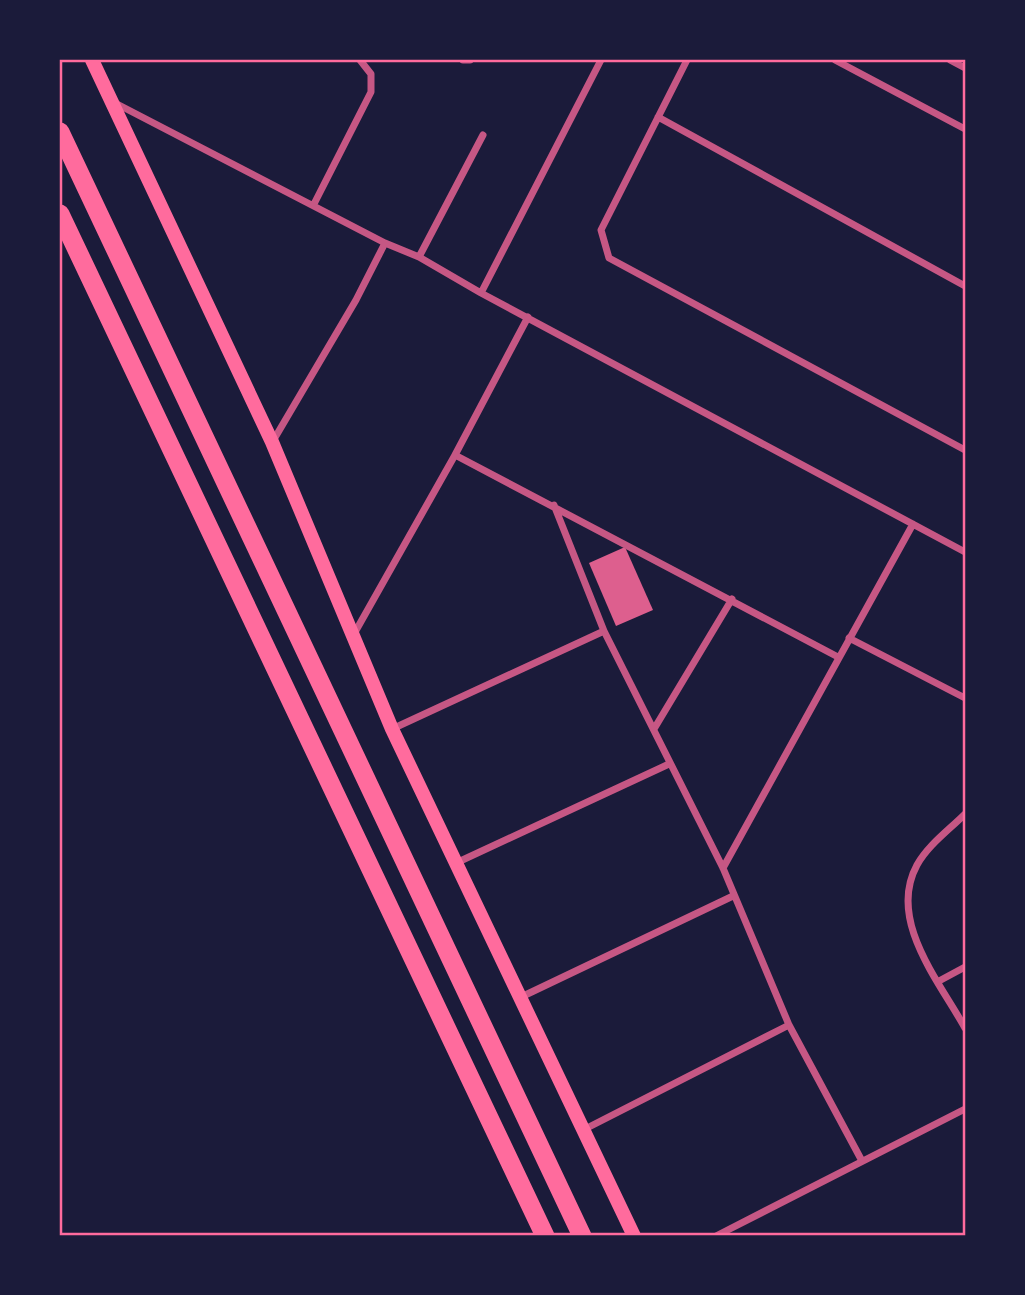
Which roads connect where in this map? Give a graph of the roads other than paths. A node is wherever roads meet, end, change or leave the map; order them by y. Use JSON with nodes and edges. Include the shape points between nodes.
{"nodes":[{"id":1,"x":92,"y":60,"type":"edge"},
{"id":2,"x":360,"y":60,"type":"edge"},
{"id":3,"x":463,"y":60,"type":"edge"},
{"id":4,"x":470,"y":60,"type":"edge"},
{"id":5,"x":601,"y":60,"type":"edge"},
{"id":6,"x":687,"y":60,"type":"edge"},
{"id":7,"x":835,"y":60,"type":"edge"},
{"id":8,"x":953,"y":60,"type":"edge"},
{"id":9,"x":965,"y":68,"type":"edge"},
{"id":10,"x":114,"y":102,"type":"junction"},
{"id":11,"x":658,"y":117,"type":"junction"},
{"id":12,"x":965,"y":129,"type":"edge"},
{"id":13,"x":60,"y":132,"type":"edge"},
{"id":14,"x":483,"y":135,"type":"dead end"},
{"id":15,"x":314,"y":204,"type":"junction"},
{"id":16,"x":60,"y":214,"type":"edge"},
{"id":17,"x":385,"y":243,"type":"junction"},
{"id":18,"x":419,"y":257,"type":"junction"},
{"id":19,"x":965,"y":286,"type":"edge"},
{"id":20,"x":481,"y":293,"type":"junction"},
{"id":21,"x":528,"y":317,"type":"junction"},
{"id":22,"x":272,"y":442,"type":"junction"},
{"id":23,"x":965,"y":450,"type":"edge"},
{"id":24,"x":455,"y":455,"type":"junction"},
{"id":25,"x":554,"y":506,"type":"junction"},
{"id":26,"x":913,"y":524,"type":"junction"},
{"id":27,"x":965,"y":552,"type":"edge"},
{"id":28,"x":732,"y":599,"type":"junction"},
{"id":29,"x":604,"y":631,"type":"junction"},
{"id":30,"x":352,"y":638,"type":"junction"},
{"id":31,"x":849,"y":638,"type":"junction"},
{"id":32,"x":838,"y":657,"type":"junction"},
{"id":33,"x":965,"y":698,"type":"edge"},
{"id":34,"x":392,"y":729,"type":"junction"},
{"id":35,"x":654,"y":729,"type":"junction"},
{"id":36,"x":669,"y":764,"type":"junction"},
{"id":37,"x":965,"y":814,"type":"edge"},
{"id":38,"x":455,"y":863,"type":"junction"},
{"id":39,"x":723,"y":868,"type":"junction"},
{"id":40,"x":733,"y":896,"type":"junction"},
{"id":41,"x":965,"y":967,"type":"edge"},
{"id":42,"x":939,"y":981,"type":"junction"},
{"id":43,"x":519,"y":999,"type":"junction"},
{"id":44,"x":789,"y":1025,"type":"junction"},
{"id":45,"x":965,"y":1028,"type":"edge"},
{"id":46,"x":965,"y":1109,"type":"edge"},
{"id":47,"x":585,"y":1129,"type":"junction"},
{"id":48,"x":862,"y":1161,"type":"junction"},
{"id":49,"x":545,"y":1236,"type":"edge"},
{"id":50,"x":582,"y":1236,"type":"edge"},
{"id":51,"x":634,"y":1236,"type":"edge"},
{"id":52,"x":716,"y":1236,"type":"edge"}],
"edges":[{"from":1,"to":10,"type":"main road"},
{"from":2,"to":15,"type":"street","via":[[369,69],[373,86]]},
{"from":3,"to":4,"type":"street"},
{"from":5,"to":20,"type":"street"},
{"from":6,"to":11,"type":"street"},
{"from":7,"to":12,"type":"street"},
{"from":8,"to":9,"type":"street"},
{"from":10,"to":15,"type":"street"},
{"from":10,"to":22,"type":"main road"},
{"from":11,"to":19,"type":"street"},
{"from":11,"to":23,"type":"street","via":[[601,230],[609,258]]},
{"from":13,"to":50,"type":"highway"},
{"from":14,"to":18,"type":"street"},
{"from":15,"to":17,"type":"street"},
{"from":16,"to":49,"type":"highway"},
{"from":17,"to":18,"type":"street"},
{"from":17,"to":22,"type":"street"},
{"from":18,"to":20,"type":"street"},
{"from":20,"to":21,"type":"street"},
{"from":21,"to":24,"type":"street"},
{"from":21,"to":26,"type":"street"},
{"from":22,"to":30,"type":"main road"},
{"from":24,"to":25,"type":"street"},
{"from":24,"to":30,"type":"street"},
{"from":25,"to":28,"type":"street"},
{"from":25,"to":29,"type":"street"},
{"from":26,"to":27,"type":"street"},
{"from":26,"to":31,"type":"street"},
{"from":28,"to":32,"type":"street"},
{"from":28,"to":35,"type":"street"},
{"from":29,"to":34,"type":"street"},
{"from":29,"to":35,"type":"street"},
{"from":30,"to":34,"type":"main road"},
{"from":31,"to":32,"type":"street"},
{"from":31,"to":33,"type":"street"},
{"from":32,"to":39,"type":"street"},
{"from":34,"to":38,"type":"main road"},
{"from":35,"to":36,"type":"street"},
{"from":36,"to":38,"type":"street"},
{"from":36,"to":39,"type":"street"},
{"from":37,"to":42,"type":"street","via":[[932,845],[909,887],[906,912],[911,931]]},
{"from":38,"to":43,"type":"main road"},
{"from":39,"to":40,"type":"street"},
{"from":40,"to":43,"type":"street"},
{"from":40,"to":44,"type":"street"},
{"from":41,"to":42,"type":"street"},
{"from":42,"to":45,"type":"street"},
{"from":43,"to":47,"type":"main road"},
{"from":44,"to":47,"type":"street"},
{"from":44,"to":48,"type":"street"},
{"from":46,"to":48,"type":"street"},
{"from":47,"to":51,"type":"main road"},
{"from":48,"to":52,"type":"street"}]}
